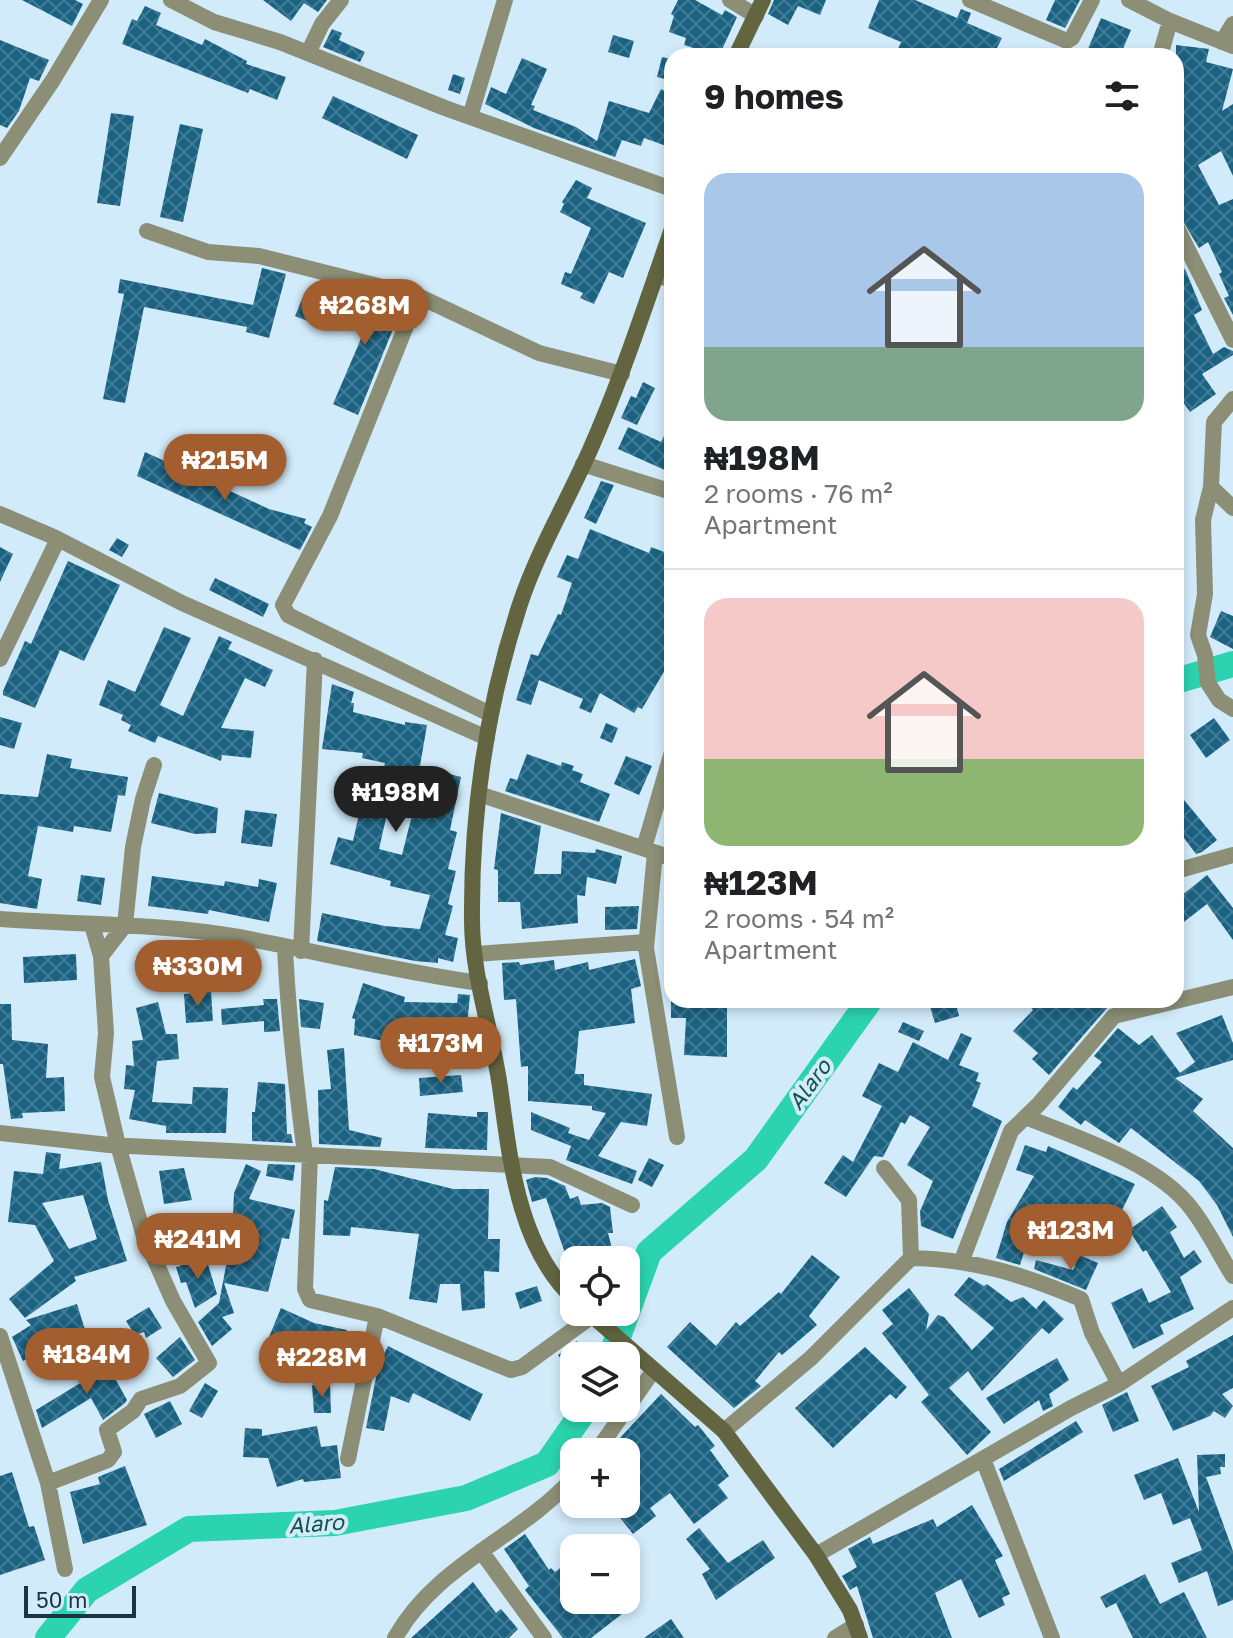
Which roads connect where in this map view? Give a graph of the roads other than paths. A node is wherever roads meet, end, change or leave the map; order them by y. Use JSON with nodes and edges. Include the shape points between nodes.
{"nodes":[{"id":1,"x":101,"y":0,"type":"edge"},
{"id":2,"x":171,"y":0,"type":"edge"},
{"id":3,"x":341,"y":0,"type":"edge"},
{"id":4,"x":505,"y":0,"type":"edge"},
{"id":5,"x":730,"y":0,"type":"edge"},
{"id":6,"x":763,"y":0,"type":"edge"},
{"id":7,"x":970,"y":0,"type":"edge"},
{"id":8,"x":1092,"y":0,"type":"edge"},
{"id":9,"x":1129,"y":0,"type":"edge"},
{"id":10,"x":756,"y":16,"type":"junction"},
{"id":11,"x":1170,"y":21,"type":"junction"},
{"id":12,"x":1233,"y":24,"type":"edge"},
{"id":13,"x":1227,"y":44,"type":"edge"},
{"id":14,"x":740,"y":48,"type":"edge"},
{"id":15,"x":1069,"y":48,"type":"edge"},
{"id":16,"x":1162,"y":48,"type":"edge"},
{"id":17,"x":308,"y":53,"type":"junction"},
{"id":18,"x":470,"y":117,"type":"junction"},
{"id":19,"x":0,"y":158,"type":"edge"},
{"id":20,"x":664,"y":186,"type":"edge"},
{"id":21,"x":147,"y":231,"type":"dead end"},
{"id":22,"x":1184,"y":242,"type":"edge"},
{"id":23,"x":664,"y":278,"type":"edge"},
{"id":24,"x":418,"y":296,"type":"junction"},
{"id":25,"x":1233,"y":340,"type":"edge"},
{"id":26,"x":622,"y":374,"type":"junction"},
{"id":27,"x":1231,"y":405,"type":"edge"},
{"id":28,"x":583,"y":464,"type":"junction"},
{"id":29,"x":1211,"y":487,"type":"junction"},
{"id":30,"x":664,"y":489,"type":"edge"},
{"id":31,"x":1233,"y":508,"type":"edge"},
{"id":32,"x":0,"y":514,"type":"edge"},
{"id":33,"x":58,"y":539,"type":"junction"},
{"id":34,"x":0,"y":659,"type":"edge"},
{"id":35,"x":315,"y":660,"type":"junction"},
{"id":36,"x":1233,"y":709,"type":"edge"},
{"id":37,"x":490,"y":714,"type":"junction"},
{"id":38,"x":487,"y":738,"type":"junction"},
{"id":39,"x":154,"y":765,"type":"dead end"},
{"id":40,"x":664,"y":786,"type":"edge"},
{"id":41,"x":479,"y":794,"type":"junction"},
{"id":42,"x":649,"y":850,"type":"junction"},
{"id":43,"x":664,"y":855,"type":"edge"},
{"id":44,"x":1233,"y":855,"type":"edge"},
{"id":45,"x":1184,"y":869,"type":"edge"},
{"id":46,"x":0,"y":919,"type":"edge"},
{"id":47,"x":92,"y":925,"type":"junction"},
{"id":48,"x":125,"y":925,"type":"junction"},
{"id":49,"x":646,"y":942,"type":"junction"},
{"id":50,"x":293,"y":949,"type":"junction"},
{"id":51,"x":476,"y":954,"type":"junction"},
{"id":52,"x":101,"y":956,"type":"junction"},
{"id":53,"x":480,"y":983,"type":"junction"},
{"id":54,"x":1233,"y":987,"type":"edge"},
{"id":55,"x":1184,"y":999,"type":"edge"},
{"id":56,"x":1147,"y":1008,"type":"edge"},
{"id":57,"x":1026,"y":1117,"type":"junction"},
{"id":58,"x":0,"y":1133,"type":"edge"},
{"id":59,"x":677,"y":1137,"type":"dead end"},
{"id":60,"x":118,"y":1145,"type":"junction"},
{"id":61,"x":307,"y":1155,"type":"junction"},
{"id":62,"x":511,"y":1165,"type":"junction"},
{"id":63,"x":884,"y":1168,"type":"dead end"},
{"id":64,"x":632,"y":1205,"type":"dead end"},
{"id":65,"x":911,"y":1258,"type":"junction"},
{"id":66,"x":962,"y":1260,"type":"junction"},
{"id":67,"x":1233,"y":1276,"type":"edge"},
{"id":68,"x":560,"y":1283,"type":"edge"},
{"id":69,"x":1233,"y":1308,"type":"edge"},
{"id":70,"x":377,"y":1316,"type":"junction"},
{"id":71,"x":575,"y":1326,"type":"edge"},
{"id":72,"x":603,"y":1326,"type":"edge"},
{"id":73,"x":0,"y":1336,"type":"edge"},
{"id":74,"x":654,"y":1370,"type":"junction"},
{"id":75,"x":1119,"y":1384,"type":"junction"},
{"id":76,"x":724,"y":1431,"type":"junction"},
{"id":77,"x":606,"y":1438,"type":"edge"},
{"id":78,"x":348,"y":1459,"type":"dead end"},
{"id":79,"x":983,"y":1459,"type":"junction"},
{"id":80,"x":48,"y":1483,"type":"junction"},
{"id":81,"x":560,"y":1488,"type":"edge"},
{"id":82,"x":481,"y":1551,"type":"junction"},
{"id":83,"x":816,"y":1555,"type":"junction"},
{"id":84,"x":65,"y":1569,"type":"dead end"},
{"id":85,"x":858,"y":1632,"type":"edge"},
{"id":86,"x":395,"y":1638,"type":"edge"},
{"id":87,"x":544,"y":1638,"type":"edge"},
{"id":88,"x":835,"y":1638,"type":"edge"},
{"id":89,"x":1052,"y":1638,"type":"edge"}],
"edges":[{"from":1,"to":19,"type":"street"},
{"from":2,"to":17,"type":"street","via":[[214,22]]},
{"from":3,"to":17,"type":"street"},
{"from":4,"to":18,"type":"street"},
{"from":5,"to":10,"type":"street"},
{"from":6,"to":10,"type":"street"},
{"from":7,"to":15,"type":"street"},
{"from":8,"to":15,"type":"street"},
{"from":9,"to":11,"type":"street"},
{"from":10,"to":14,"type":"street"},
{"from":11,"to":13,"type":"street"},
{"from":11,"to":16,"type":"street"},
{"from":12,"to":13,"type":"street"},
{"from":17,"to":18,"type":"street"},
{"from":18,"to":20,"type":"street"},
{"from":21,"to":24,"type":"street","via":[[208,252],[259,256]]},
{"from":22,"to":25,"type":"street"},
{"from":23,"to":26,"type":"street"},
{"from":24,"to":26,"type":"street","via":[[539,353]]},
{"from":24,"to":37,"type":"street","via":[[330,516],[283,605],[288,615]]},
{"from":26,"to":28,"type":"street"},
{"from":27,"to":29,"type":"street","via":[[1214,422]]},
{"from":28,"to":30,"type":"street"},
{"from":28,"to":37,"type":"street","via":[[520,604]]},
{"from":29,"to":31,"type":"street"},
{"from":29,"to":36,"type":"street","via":[[1203,520],[1205,594],[1198,635],[1208,683]]},
{"from":32,"to":33,"type":"street"},
{"from":33,"to":34,"type":"street"},
{"from":33,"to":35,"type":"street","via":[[182,603]]},
{"from":35,"to":38,"type":"street"},
{"from":35,"to":50,"type":"street"},
{"from":37,"to":38,"type":"street"},
{"from":38,"to":41,"type":"street"},
{"from":39,"to":48,"type":"street","via":[[133,847]]},
{"from":40,"to":42,"type":"street"},
{"from":41,"to":42,"type":"street"},
{"from":41,"to":51,"type":"street","via":[[472,911]]},
{"from":42,"to":43,"type":"street"},
{"from":42,"to":49,"type":"street"},
{"from":44,"to":45,"type":"street"},
{"from":46,"to":47,"type":"street"},
{"from":47,"to":48,"type":"street"},
{"from":47,"to":52,"type":"street"},
{"from":48,"to":50,"type":"street"},
{"from":48,"to":52,"type":"street"},
{"from":49,"to":51,"type":"street"},
{"from":49,"to":59,"type":"street"},
{"from":50,"to":53,"type":"street"},
{"from":50,"to":61,"type":"street","via":[[289,1034]]},
{"from":51,"to":53,"type":"street"},
{"from":52,"to":60,"type":"street","via":[[106,1033],[102,1077]]},
{"from":53,"to":62,"type":"street"},
{"from":54,"to":55,"type":"street"},
{"from":56,"to":57,"type":"street","via":[[1114,1016]]},
{"from":57,"to":66,"type":"street","via":[[1011,1131]]},
{"from":57,"to":67,"type":"street","via":[[1102,1148],[1162,1181],[1191,1206]]},
{"from":58,"to":60,"type":"street"},
{"from":60,"to":61,"type":"street"},
{"from":60,"to":80,"type":"street","via":[[143,1233],[173,1301],[209,1363],[180,1386],[141,1399],[107,1430],[114,1448],[108,1460]]},
{"from":61,"to":62,"type":"street"},
{"from":61,"to":70,"type":"street","via":[[305,1289],[319,1304]]},
{"from":62,"to":64,"type":"street","via":[[565,1172]]},
{"from":62,"to":68,"type":"street","via":[[534,1242]]},
{"from":63,"to":65,"type":"street","via":[[909,1200]]},
{"from":65,"to":66,"type":"street"},
{"from":65,"to":76,"type":"street","via":[[811,1358]]},
{"from":66,"to":75,"type":"street","via":[[1081,1299]]},
{"from":69,"to":75,"type":"street"},
{"from":70,"to":71,"type":"street","via":[[511,1370]]},
{"from":70,"to":78,"type":"street"},
{"from":72,"to":74,"type":"street"},
{"from":73,"to":80,"type":"street"},
{"from":74,"to":76,"type":"street"},
{"from":74,"to":77,"type":"street"},
{"from":75,"to":79,"type":"street"},
{"from":76,"to":83,"type":"street"},
{"from":79,"to":83,"type":"street"},
{"from":79,"to":89,"type":"street"},
{"from":80,"to":84,"type":"street"},
{"from":81,"to":82,"type":"street"},
{"from":82,"to":86,"type":"street","via":[[420,1599]]},
{"from":82,"to":87,"type":"street"},
{"from":83,"to":85,"type":"street"},
{"from":85,"to":88,"type":"street"}]}
